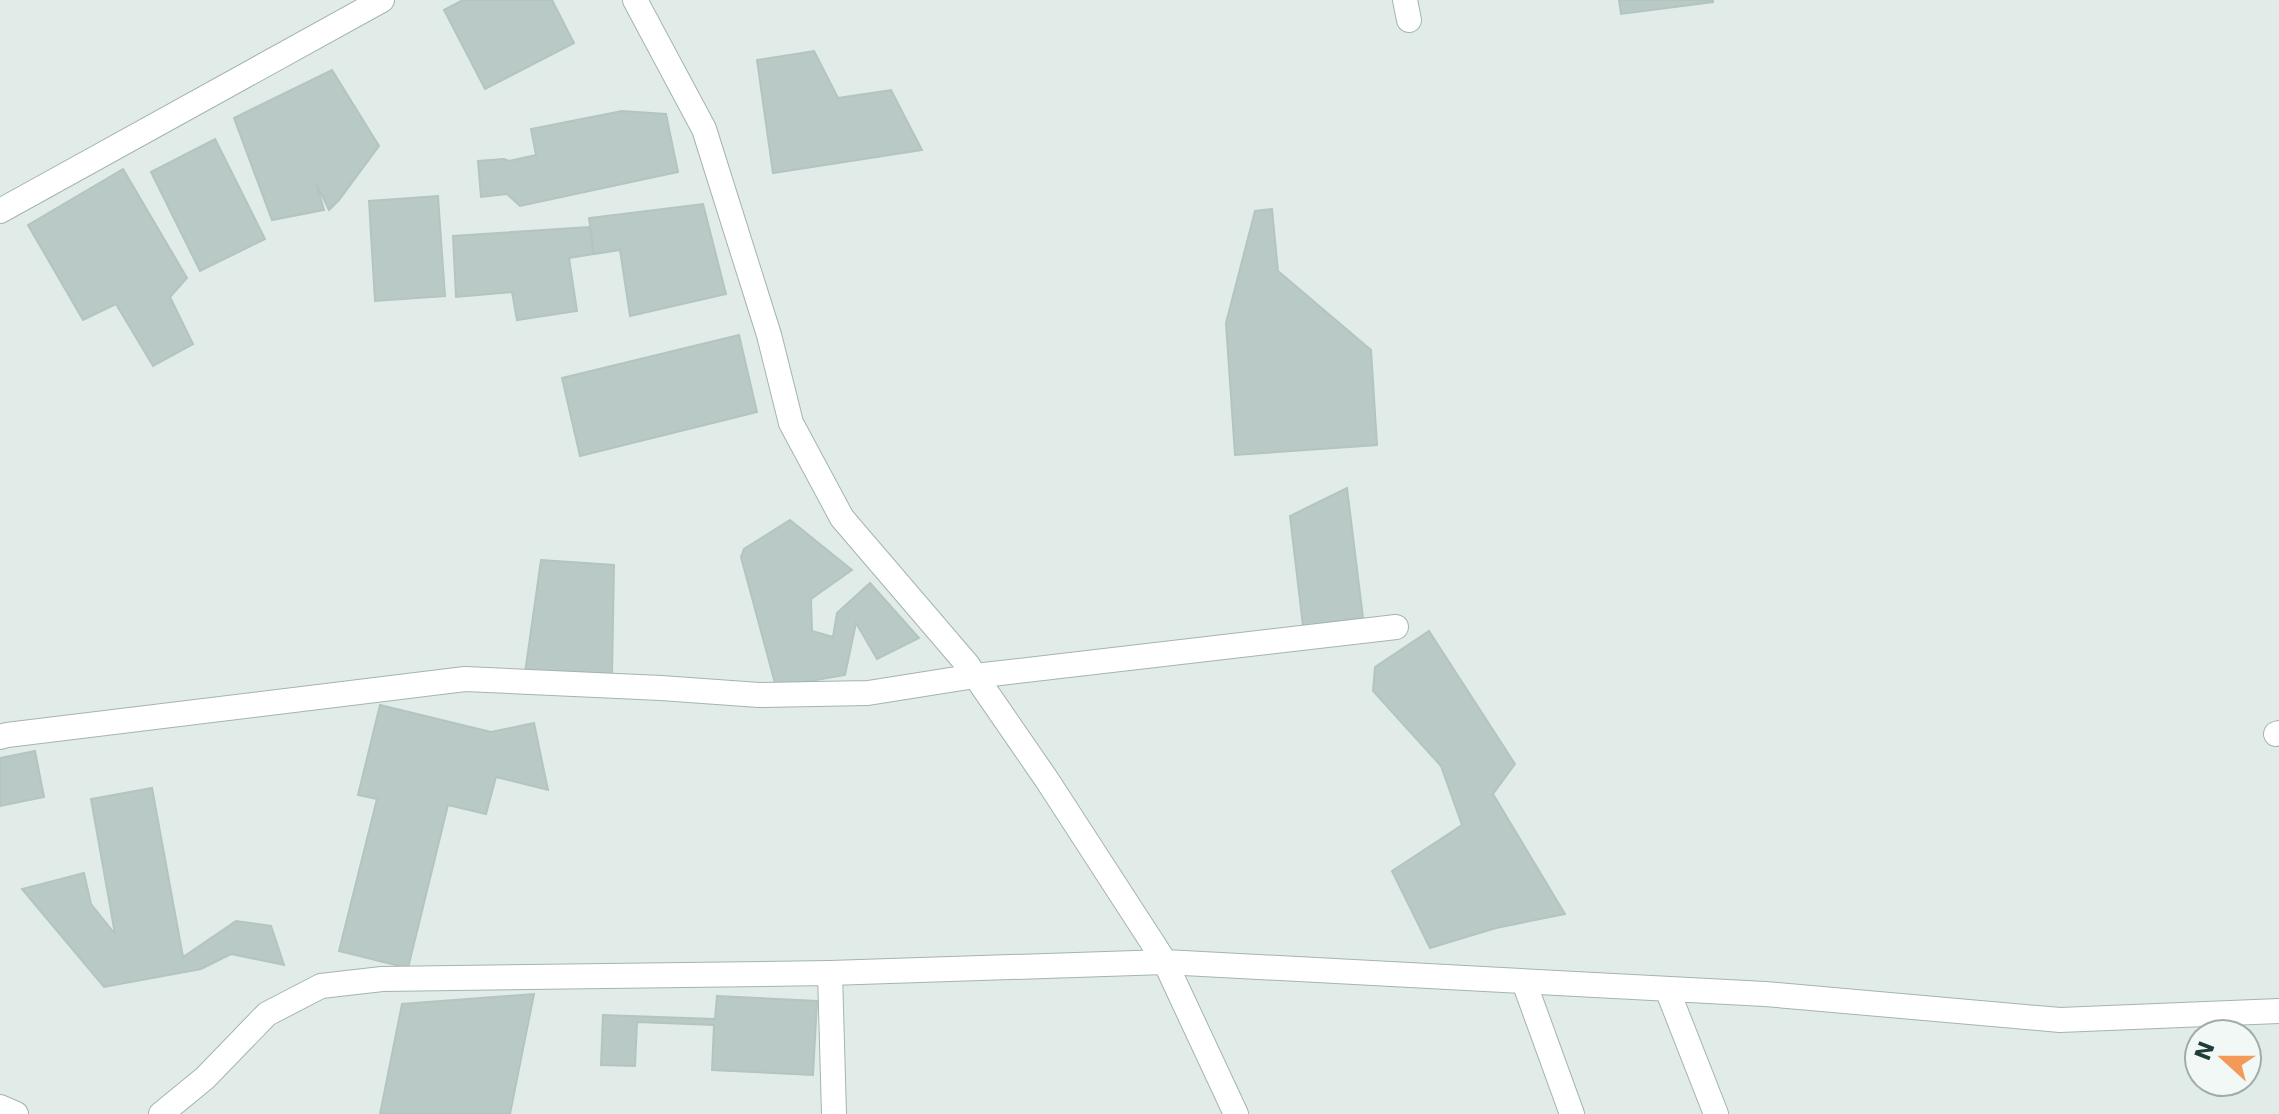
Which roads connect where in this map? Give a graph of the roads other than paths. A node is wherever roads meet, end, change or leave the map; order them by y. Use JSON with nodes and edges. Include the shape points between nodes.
{"nodes":[{"id":1,"x":382,"y":0,"type":"edge"},
{"id":2,"x":635,"y":0,"type":"edge"},
{"id":3,"x":0,"y":211,"type":"edge"},
{"id":4,"x":1396,"y":627,"type":"dead end"},
{"id":5,"x":975,"y":676,"type":"junction"},
{"id":6,"x":0,"y":737,"type":"edge"},
{"id":7,"x":1165,"y":962,"type":"junction"},
{"id":8,"x":830,"y":973,"type":"junction"},
{"id":9,"x":1524,"y":982,"type":"junction"},
{"id":10,"x":1667,"y":989,"type":"junction"},
{"id":11,"x":2279,"y":1011,"type":"edge"},
{"id":12,"x":0,"y":1107,"type":"edge"},
{"id":13,"x":16,"y":1114,"type":"edge"},
{"id":14,"x":161,"y":1114,"type":"edge"},
{"id":15,"x":834,"y":1114,"type":"edge"},
{"id":16,"x":1236,"y":1114,"type":"edge"},
{"id":17,"x":1572,"y":1114,"type":"edge"},
{"id":18,"x":1716,"y":1114,"type":"edge"}],
"edges":[{"from":1,"to":3,"type":"street"},
{"from":2,"to":5,"type":"street","via":[[704,129],[791,423],[842,518]]},
{"from":4,"to":5,"type":"street"},
{"from":5,"to":6,"type":"street","via":[[868,693],[759,695],[465,679]]},
{"from":5,"to":7,"type":"street"},
{"from":7,"to":8,"type":"street"},
{"from":7,"to":9,"type":"street"},
{"from":7,"to":16,"type":"street"},
{"from":8,"to":14,"type":"street","via":[[382,979],[321,986],[267,1014],[205,1078]]},
{"from":8,"to":15,"type":"street"},
{"from":9,"to":10,"type":"street"},
{"from":9,"to":17,"type":"street"},
{"from":10,"to":11,"type":"street","via":[[2060,1020]]},
{"from":10,"to":18,"type":"street"},
{"from":12,"to":13,"type":"street"}]}
